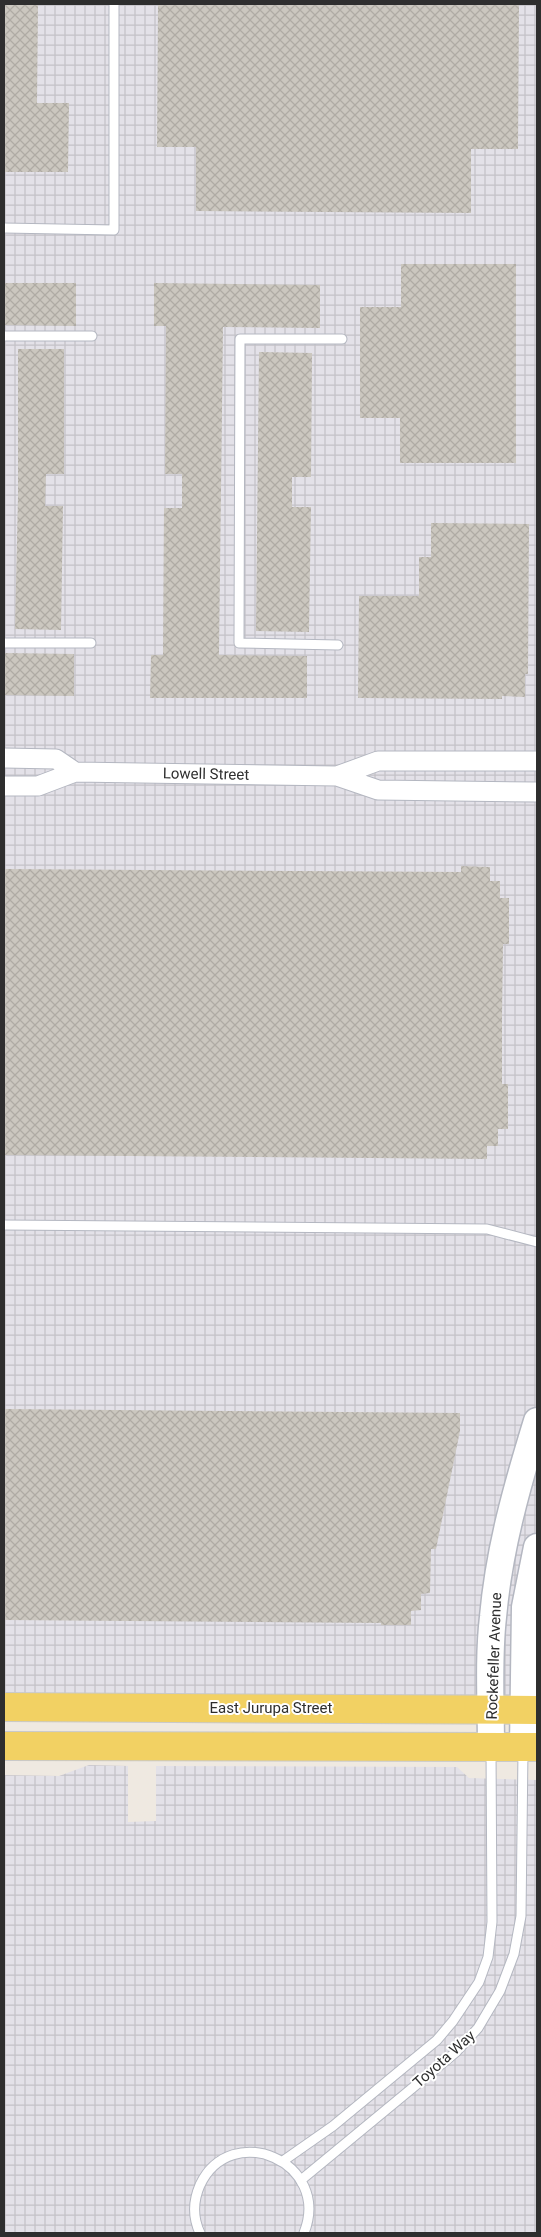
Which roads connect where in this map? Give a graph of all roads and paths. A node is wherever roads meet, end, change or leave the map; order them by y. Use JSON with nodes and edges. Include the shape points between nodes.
{"nodes":[{"id":1,"x":114,"y":4,"type":"edge"},
{"id":2,"x":4,"y":228,"type":"edge"},
{"id":3,"x":4,"y":336,"type":"edge"},
{"id":4,"x":92,"y":336,"type":"dead end"},
{"id":5,"x":342,"y":339,"type":"dead end"},
{"id":6,"x":4,"y":643,"type":"edge"},
{"id":7,"x":91,"y":643,"type":"dead end"},
{"id":8,"x":338,"y":645,"type":"dead end"},
{"id":9,"x":4,"y":758,"type":"edge"},
{"id":10,"x":537,"y":761,"type":"edge"},
{"id":11,"x":75,"y":772,"type":"junction"},
{"id":12,"x":337,"y":776,"type":"junction"},
{"id":13,"x":4,"y":786,"type":"edge"},
{"id":14,"x":537,"y":792,"type":"edge"},
{"id":15,"x":4,"y":1225,"type":"edge"},
{"id":16,"x":537,"y":1242,"type":"edge"},
{"id":17,"x":537,"y":1421,"type":"edge"},
{"id":18,"x":537,"y":1547,"type":"edge"},
{"id":19,"x":4,"y":1707,"type":"edge"},
{"id":20,"x":491,"y":1710,"type":"junction"},
{"id":21,"x":530,"y":1710,"type":"edge"},
{"id":22,"x":4,"y":1746,"type":"edge"},
{"id":23,"x":491,"y":1747,"type":"junction"},
{"id":24,"x":530,"y":1747,"type":"edge"},
{"id":25,"x":283,"y":2161,"type":"junction"},
{"id":26,"x":301,"y":2180,"type":"junction"},
{"id":27,"x":200,"y":2233,"type":"edge"},
{"id":28,"x":304,"y":2233,"type":"edge"}],
"edges":[{"from":1,"to":2,"type":"lane","via":[[114,230]]},
{"from":3,"to":4,"type":"lane"},
{"from":5,"to":8,"type":"lane","via":[[240,339],[239,643]]},
{"from":6,"to":7,"type":"lane"},
{"from":9,"to":11,"type":"street","via":[[56,758]]},
{"from":10,"to":12,"type":"street","name":"Lowell Street","via":[[378,761]]},
{"from":11,"to":12,"type":"street","name":"Lowell Street"},
{"from":11,"to":13,"type":"street","name":"Lowell Street","via":[[38,786]]},
{"from":12,"to":14,"type":"street","name":"Lowell Street","via":[[378,790]]},
{"from":15,"to":16,"type":"lane","via":[[487,1229]]},
{"from":17,"to":20,"type":"street","name":"Rockefeller Avenue","via":[[512,1504],[501,1556],[492,1620]]},
{"from":18,"to":21,"type":"street","name":"Rockefeller Avenue","via":[[525,1607]]},
{"from":19,"to":20,"type":"main road","name":"East Jurupa Street"},
{"from":20,"to":21,"type":"main road","name":"East Jurupa Street"},
{"from":20,"to":23,"type":"street","name":"Rockefeller Avenue"},
{"from":21,"to":24,"type":"street","name":"Rockefeller Avenue"},
{"from":22,"to":23,"type":"main road"},
{"from":23,"to":24,"type":"main road"},
{"from":23,"to":25,"type":"lane","name":"Toyota Way","via":[[492,1922],[488,1957],[479,1982],[454,2021],[437,2040],[333,2126]]},
{"from":24,"to":26,"type":"lane","name":"Toyota Way","via":[[521,1916],[514,1954],[500,1991],[478,2028],[456,2052]]},
{"from":25,"to":26,"type":"lane"},
{"from":25,"to":27,"type":"lane","via":[[269,2154],[253,2152],[238,2154],[216,2164],[205,2176],[196,2198],[195,2213]]},
{"from":26,"to":28,"type":"lane","via":[[309,2202],[309,2218]]}]}
